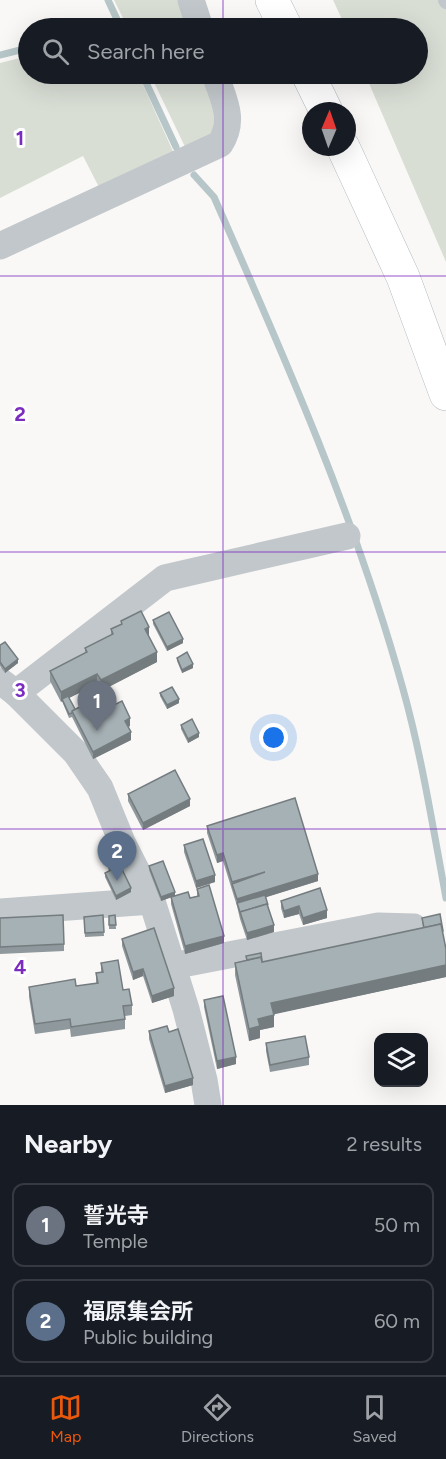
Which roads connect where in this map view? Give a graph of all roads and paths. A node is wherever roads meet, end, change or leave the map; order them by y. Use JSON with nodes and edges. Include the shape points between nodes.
{"nodes":[{"id":1,"x":191,"y":0,"type":"edge"},
{"id":2,"x":272,"y":0,"type":"edge"},
{"id":3,"x":197,"y":18,"type":"edge"},
{"id":4,"x":281,"y":18,"type":"edge"},
{"id":5,"x":218,"y":84,"type":"edge"},
{"id":6,"x":313,"y":84,"type":"edge"},
{"id":7,"x":322,"y":102,"type":"edge"},
{"id":8,"x":348,"y":156,"type":"edge"},
{"id":9,"x":0,"y":246,"type":"edge"},
{"id":10,"x":446,"y":394,"type":"edge"},
{"id":11,"x":347,"y":536,"type":"dead end"},
{"id":12,"x":8,"y":687,"type":"edge"},
{"id":13,"x":152,"y":901,"type":"junction"},
{"id":14,"x":0,"y":912,"type":"edge"},
{"id":15,"x":414,"y":927,"type":"edge"},
{"id":16,"x":172,"y":966,"type":"junction"},
{"id":17,"x":208,"y":1105,"type":"edge"}],
"edges":[{"from":1,"to":3,"type":"street"},
{"from":2,"to":4,"type":"main road"},
{"from":5,"to":9,"type":"street","via":[[229,118],[227,133],[220,144]]},
{"from":6,"to":7,"type":"main road"},
{"from":8,"to":10,"type":"main road","via":[[403,277]]},
{"from":11,"to":12,"type":"street","via":[[165,578]]},
{"from":12,"to":13,"type":"street","via":[[76,753],[100,788]]},
{"from":13,"to":14,"type":"street"},
{"from":13,"to":16,"type":"street"},
{"from":15,"to":16,"type":"street","via":[[378,926]]},
{"from":16,"to":17,"type":"street"}]}
